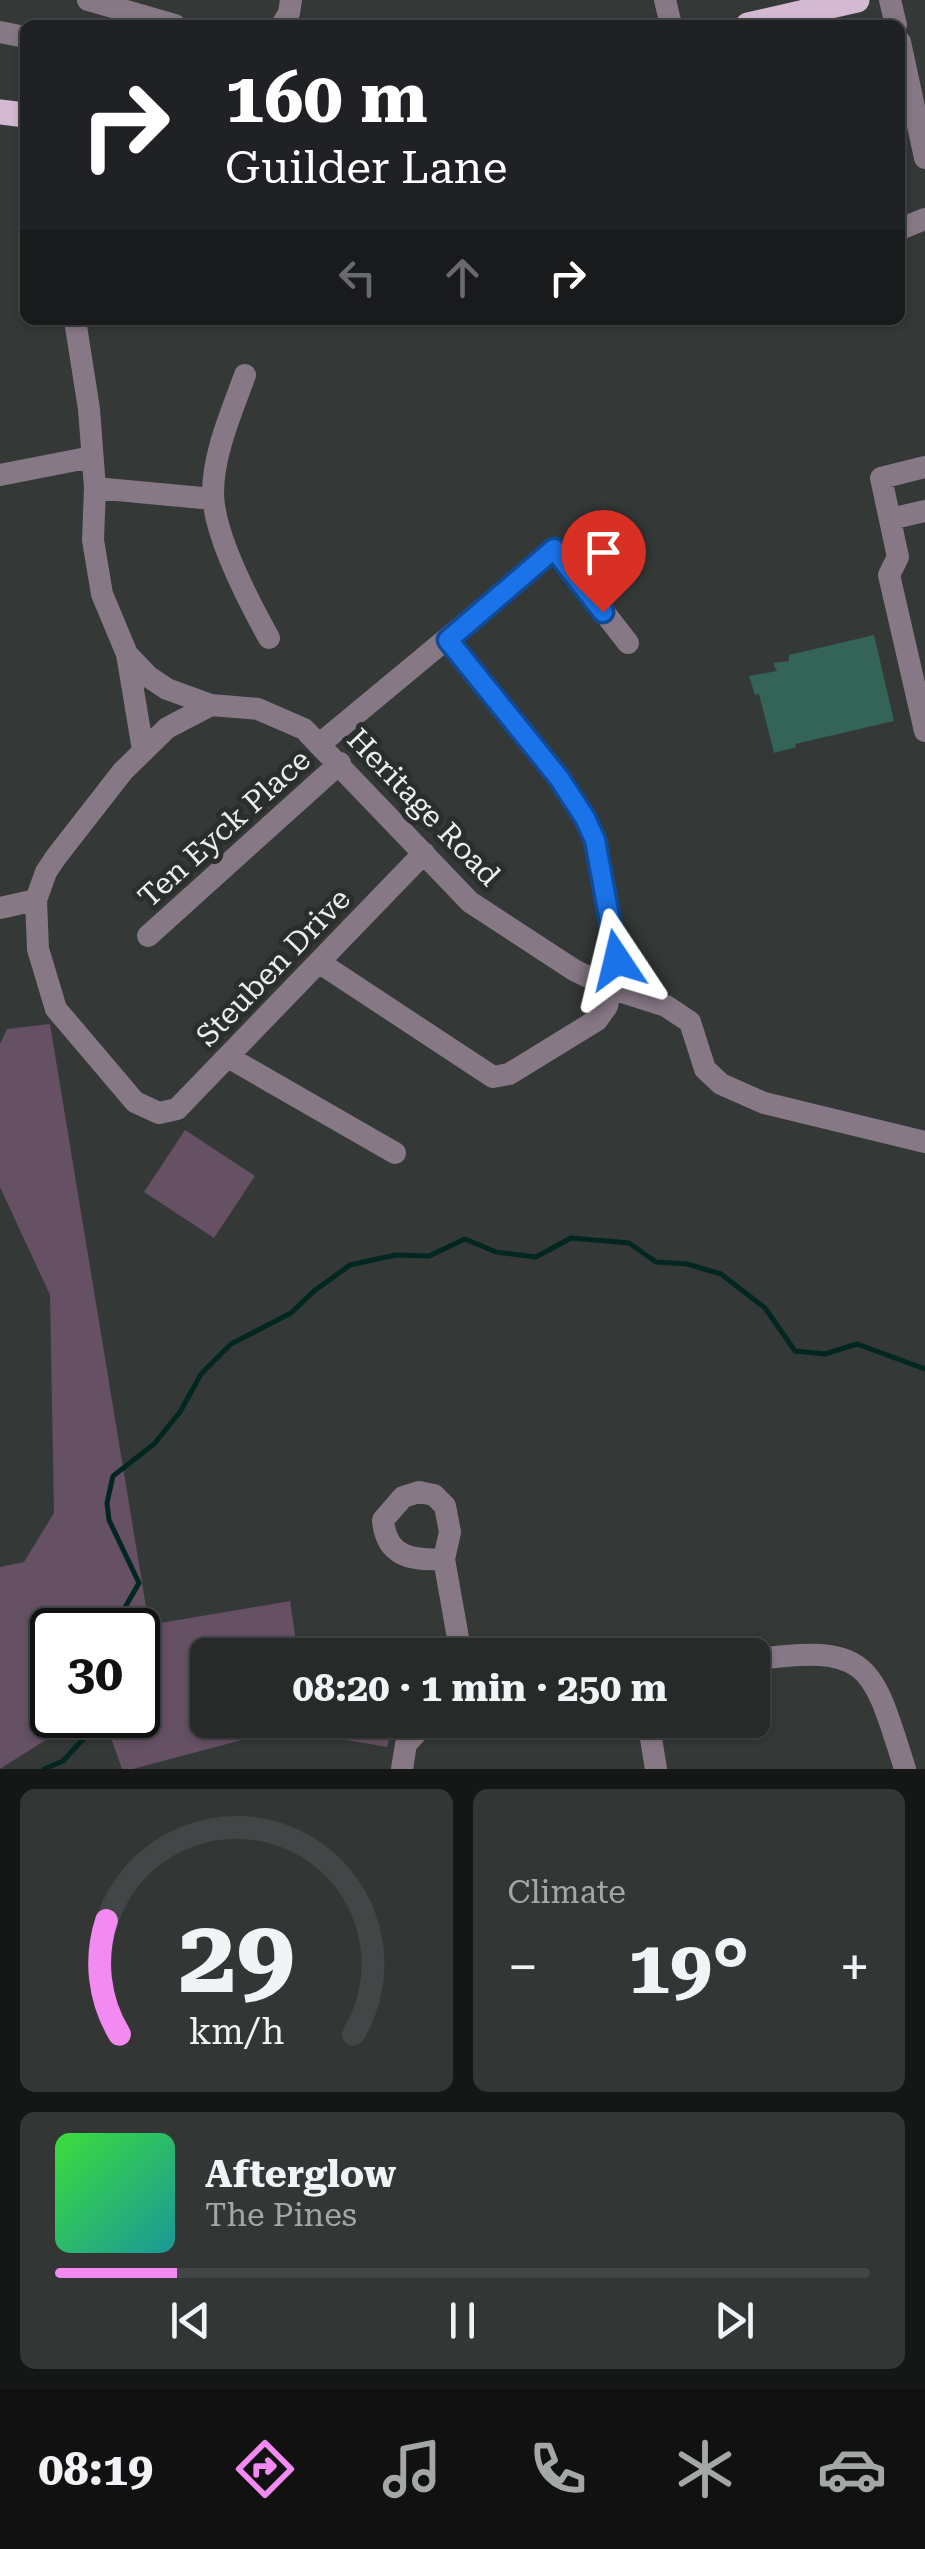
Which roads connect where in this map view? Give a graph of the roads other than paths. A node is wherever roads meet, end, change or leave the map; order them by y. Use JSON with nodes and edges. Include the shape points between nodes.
{"nodes":[{"id":1,"x":88,"y":0,"type":"edge"},
{"id":2,"x":857,"y":0,"type":"edge"},
{"id":3,"x":158,"y":20,"type":"edge"},
{"id":4,"x":770,"y":20,"type":"edge"},
{"id":5,"x":905,"y":65,"type":"edge"},
{"id":6,"x":925,"y":158,"type":"edge"},
{"id":7,"x":76,"y":325,"type":"edge"},
{"id":8,"x":245,"y":376,"type":"dead end"},
{"id":9,"x":92,"y":457,"type":"junction"},
{"id":10,"x":925,"y":466,"type":"edge"},
{"id":11,"x":0,"y":476,"type":"edge"},
{"id":12,"x":95,"y":488,"type":"junction"},
{"id":13,"x":213,"y":499,"type":"junction"},
{"id":14,"x":925,"y":511,"type":"edge"},
{"id":15,"x":890,"y":519,"type":"junction"},
{"id":16,"x":925,"y":622,"type":"edge"},
{"id":17,"x":902,"y":628,"type":"junction"},
{"id":18,"x":269,"y":638,"type":"dead end"},
{"id":19,"x":448,"y":640,"type":"junction"},
{"id":20,"x":628,"y":643,"type":"dead end"},
{"id":21,"x":127,"y":654,"type":"junction"},
{"id":22,"x":212,"y":705,"type":"junction"},
{"id":23,"x":925,"y":731,"type":"edge"},
{"id":24,"x":321,"y":743,"type":"junction"},
{"id":25,"x":143,"y":750,"type":"junction"},
{"id":26,"x":340,"y":764,"type":"junction"},
{"id":27,"x":424,"y":853,"type":"junction"},
{"id":28,"x":36,"y":900,"type":"junction"},
{"id":29,"x":0,"y":908,"type":"edge"},
{"id":30,"x":148,"y":936,"type":"dead end"},
{"id":31,"x":320,"y":963,"type":"junction"},
{"id":32,"x":613,"y":989,"type":"junction"},
{"id":33,"x":228,"y":1057,"type":"junction"},
{"id":34,"x":925,"y":1142,"type":"edge"},
{"id":35,"x":396,"y":1153,"type":"dead end"},
{"id":36,"x":444,"y":1559,"type":"dead end"},
{"id":37,"x":458,"y":1638,"type":"edge"},
{"id":38,"x":770,"y":1659,"type":"edge"},
{"id":39,"x":412,"y":1738,"type":"edge"},
{"id":40,"x":651,"y":1738,"type":"edge"},
{"id":41,"x":402,"y":1769,"type":"edge"},
{"id":42,"x":656,"y":1769,"type":"edge"},
{"id":43,"x":905,"y":1769,"type":"edge"}],
"edges":[{"from":1,"to":3,"type":"street"},
{"from":2,"to":4,"type":"main road"},
{"from":5,"to":6,"type":"street"},
{"from":7,"to":9,"type":"street","name":"Heritage Road"},
{"from":8,"to":13,"type":"street","via":[[218,453]]},
{"from":9,"to":11,"type":"street"},
{"from":9,"to":12,"type":"street","name":"Heritage Road"},
{"from":10,"to":15,"type":"street","via":[[880,478]]},
{"from":12,"to":13,"type":"street"},
{"from":12,"to":21,"type":"street","name":"Heritage Road","via":[[93,540],[102,594]]},
{"from":13,"to":18,"type":"street","via":[[245,594]]},
{"from":14,"to":15,"type":"street"},
{"from":15,"to":17,"type":"street","via":[[898,557],[890,575]]},
{"from":16,"to":17,"type":"street"},
{"from":17,"to":23,"type":"street"},
{"from":19,"to":20,"type":"street","via":[[554,549]]},
{"from":19,"to":24,"type":"street"},
{"from":19,"to":32,"type":"street","via":[[585,818],[617,960]]},
{"from":21,"to":22,"type":"street","name":"Heritage Road","via":[[168,689]]},
{"from":21,"to":25,"type":"street","name":"Heritage Road"},
{"from":22,"to":24,"type":"street","name":"Heritage Road","via":[[290,720]]},
{"from":22,"to":25,"type":"street","via":[[167,728]]},
{"from":24,"to":26,"type":"street","name":"Heritage Road"},
{"from":25,"to":28,"type":"street","via":[[56,856]]},
{"from":26,"to":27,"type":"street","name":"Heritage Road"},
{"from":26,"to":30,"type":"street","name":"Ten Eyck Place"},
{"from":27,"to":31,"type":"street","name":"Steuben Drive"},
{"from":27,"to":32,"type":"street","name":"Heritage Road","via":[[470,902]]},
{"from":28,"to":29,"type":"street"},
{"from":28,"to":33,"type":"street","name":"Steuben Drive","via":[[38,949],[56,1009],[135,1102],[159,1113],[177,1108]]},
{"from":31,"to":32,"type":"street","via":[[493,1077],[509,1074],[597,1020]]},
{"from":31,"to":33,"type":"street","name":"Steuben Drive"},
{"from":32,"to":34,"type":"street","name":"Heritage Road","via":[[666,1006],[690,1022],[705,1069],[732,1089]]},
{"from":33,"to":35,"type":"street"},
{"from":36,"to":37,"type":"street"},
{"from":38,"to":43,"type":"street","via":[[826,1654],[866,1672],[884,1703]]},
{"from":39,"to":41,"type":"street"},
{"from":40,"to":42,"type":"street"}]}
